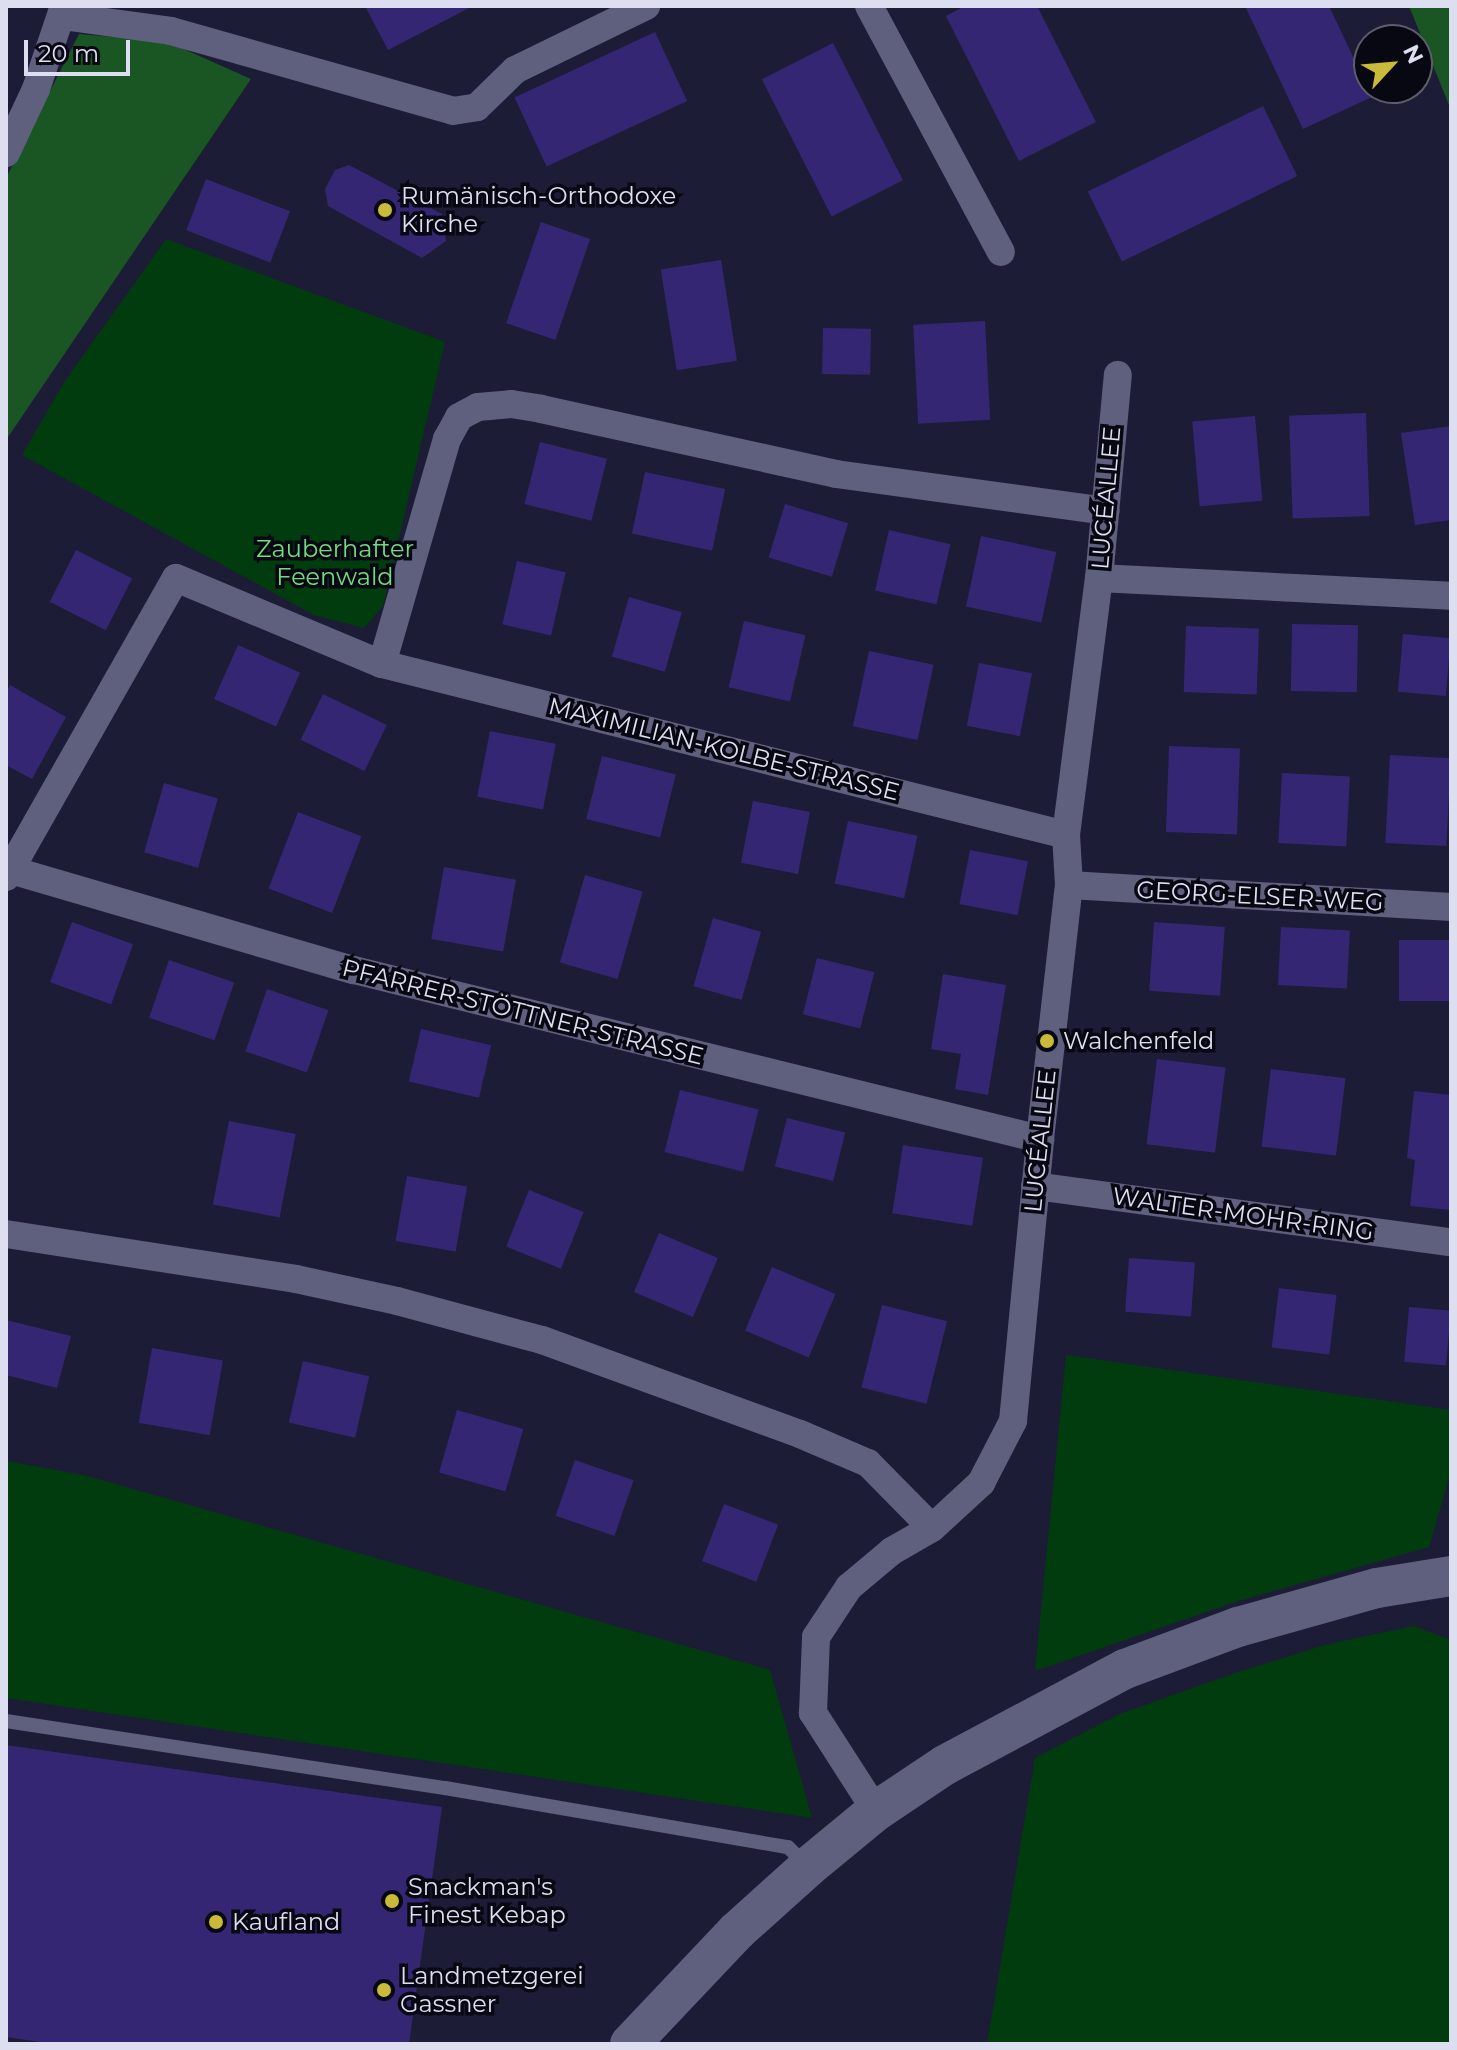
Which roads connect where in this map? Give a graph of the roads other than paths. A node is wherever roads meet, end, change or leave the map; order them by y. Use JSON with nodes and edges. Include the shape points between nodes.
{"nodes":[{"id":1,"x":646,"y":6,"type":"edge"},
{"id":2,"x":869,"y":6,"type":"edge"},
{"id":3,"x":63,"y":11,"type":"edge"},
{"id":4,"x":6,"y":153,"type":"edge"},
{"id":5,"x":1001,"y":252,"type":"dead end"},
{"id":6,"x":1118,"y":375,"type":"dead end"},
{"id":7,"x":1105,"y":511,"type":"junction"},
{"id":8,"x":1099,"y":578,"type":"junction"},
{"id":9,"x":1451,"y":596,"type":"edge"},
{"id":10,"x":382,"y":664,"type":"junction"},
{"id":11,"x":1066,"y":835,"type":"junction"},
{"id":12,"x":8,"y":874,"type":"edge"},
{"id":13,"x":1069,"y":885,"type":"junction"},
{"id":14,"x":1451,"y":907,"type":"edge"},
{"id":15,"x":1040,"y":1139,"type":"junction"},
{"id":16,"x":1035,"y":1186,"type":"junction"},
{"id":17,"x":6,"y":1234,"type":"edge"},
{"id":18,"x":1451,"y":1242,"type":"edge"},
{"id":19,"x":932,"y":1528,"type":"junction"},
{"id":20,"x":1451,"y":1576,"type":"edge"},
{"id":21,"x":6,"y":1721,"type":"edge"},
{"id":22,"x":876,"y":1811,"type":"junction"},
{"id":23,"x":808,"y":1867,"type":"junction"},
{"id":24,"x":630,"y":2044,"type":"edge"}],
"edges":[{"from":1,"to":3,"type":"street","via":[[515,70],[491,97],[453,111],[171,31]]},
{"from":2,"to":5,"type":"street"},
{"from":3,"to":4,"type":"street"},
{"from":6,"to":7,"type":"street","name":"LUCÉALLEE"},
{"from":7,"to":8,"type":"street","name":"LUCÉALLEE"},
{"from":7,"to":10,"type":"street","via":[[836,474],[511,404],[478,407],[459,417],[447,439]]},
{"from":8,"to":9,"type":"street"},
{"from":8,"to":11,"type":"street","name":"LUCÉALLEE"},
{"from":10,"to":11,"type":"street","name":"MAXIMILIAN-KOLBE-STRASSE"},
{"from":10,"to":12,"type":"street","name":"MAXIMILIAN-KOLBE-STRASSE","via":[[176,578]]},
{"from":11,"to":13,"type":"street","name":"LUCÉALLEE"},
{"from":12,"to":15,"type":"street","name":"PFARRER-STÖTTNER-STRASSE","via":[[354,970]]},
{"from":13,"to":14,"type":"street","name":"GEORG-ELSER-WEG"},
{"from":13,"to":15,"type":"street","name":"LUCÉALLEE"},
{"from":15,"to":16,"type":"street","name":"LUCÉALLEE"},
{"from":16,"to":18,"type":"street","name":"WALTER-MOHR-RING"},
{"from":16,"to":19,"type":"street","name":"LUCÉALLEE","via":[[1013,1421],[981,1483]]},
{"from":17,"to":19,"type":"street","via":[[296,1279],[542,1340],[868,1463]]},
{"from":19,"to":22,"type":"street","name":"LUCÉALLEE","via":[[892,1551],[849,1587],[816,1637],[813,1713]]},
{"from":20,"to":22,"type":"street","via":[[1377,1588],[1238,1627],[1125,1669],[945,1765]]},
{"from":21,"to":23,"type":"lane","via":[[788,1847]]},
{"from":22,"to":23,"type":"street"},
{"from":23,"to":24,"type":"street","via":[[737,1931]]}]}
